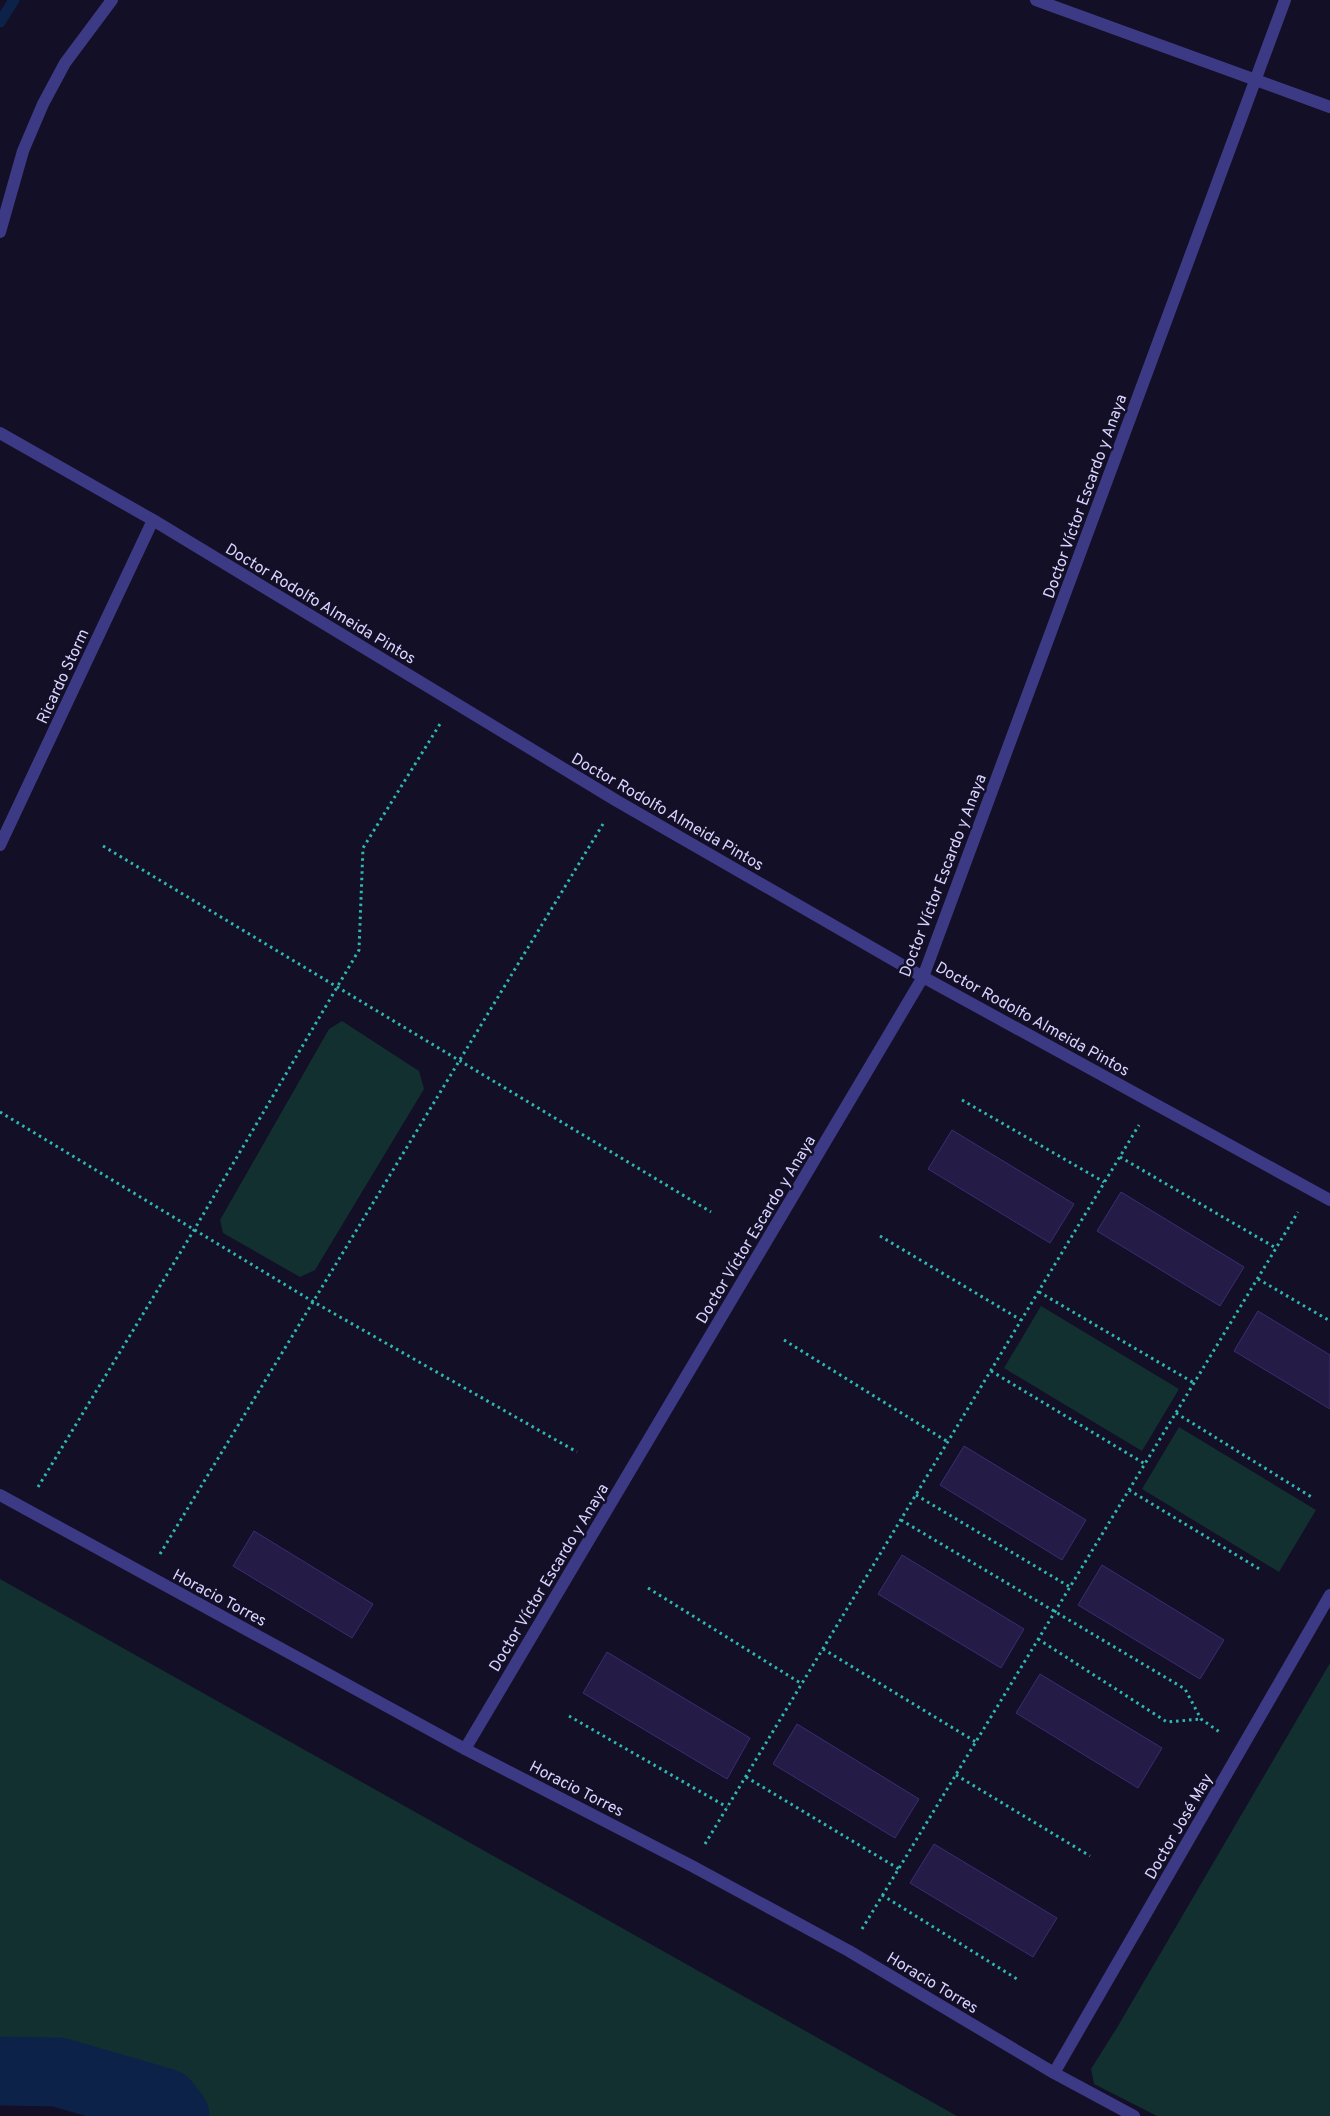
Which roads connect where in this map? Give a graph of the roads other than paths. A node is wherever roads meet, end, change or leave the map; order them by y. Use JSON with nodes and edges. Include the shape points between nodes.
{"nodes":[{"id":1,"x":112,"y":0,"type":"edge"},
{"id":2,"x":1036,"y":0,"type":"edge"},
{"id":3,"x":1285,"y":0,"type":"edge"},
{"id":4,"x":1256,"y":80,"type":"junction"},
{"id":5,"x":1330,"y":107,"type":"edge"},
{"id":6,"x":0,"y":232,"type":"edge"},
{"id":7,"x":0,"y":433,"type":"edge"},
{"id":8,"x":153,"y":520,"type":"junction"},
{"id":9,"x":0,"y":846,"type":"edge"},
{"id":10,"x":923,"y":977,"type":"junction"},
{"id":11,"x":1330,"y":1200,"type":"edge"},
{"id":12,"x":0,"y":1495,"type":"edge"},
{"id":13,"x":1330,"y":1595,"type":"edge"},
{"id":14,"x":465,"y":1749,"type":"junction"},
{"id":15,"x":1054,"y":2073,"type":"junction"},
{"id":16,"x":1134,"y":2116,"type":"edge"}],
"edges":[{"from":1,"to":6,"type":"street","via":[[65,63],[43,104],[23,151]]},
{"from":2,"to":4,"type":"street"},
{"from":3,"to":4,"type":"street","name":"Doctor Víctor Escardo y Anaya"},
{"from":4,"to":5,"type":"street"},
{"from":4,"to":10,"type":"street","name":"Doctor Víctor Escardo y Anaya"},
{"from":7,"to":8,"type":"street","name":"Doctor Rodolfo Almeida Pintos"},
{"from":8,"to":9,"type":"street","name":"Ricardo Storm"},
{"from":8,"to":10,"type":"street","name":"Doctor Rodolfo Almeida Pintos","via":[[617,801]]},
{"from":10,"to":11,"type":"street","name":"Doctor Rodolfo Almeida Pintos"},
{"from":10,"to":14,"type":"street","name":"Doctor Víctor Escardo y Anaya"},
{"from":12,"to":14,"type":"street","name":"Horacio Torres"},
{"from":13,"to":15,"type":"street","name":"Doctor José May"},
{"from":14,"to":15,"type":"street","name":"Horacio Torres","via":[[849,1951]]},
{"from":15,"to":16,"type":"street","name":"Horacio Torres"}]}
